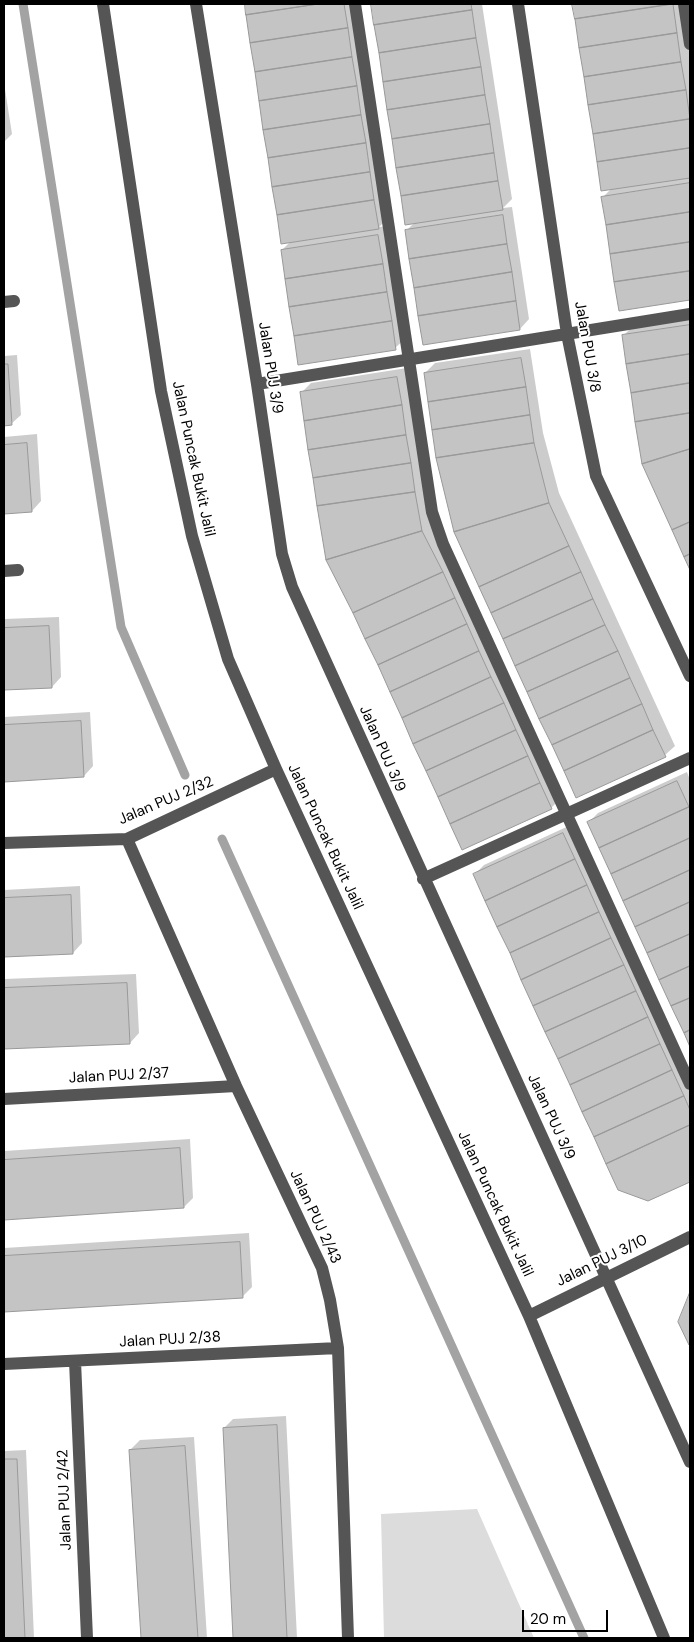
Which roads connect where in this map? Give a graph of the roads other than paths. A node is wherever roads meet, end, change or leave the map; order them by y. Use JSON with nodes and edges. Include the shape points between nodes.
{"nodes":[{"id":1,"x":103,"y":4,"type":"edge"},
{"id":2,"x":196,"y":4,"type":"edge"},
{"id":3,"x":355,"y":4,"type":"edge"},
{"id":4,"x":518,"y":4,"type":"edge"},
{"id":5,"x":684,"y":4,"type":"edge"},
{"id":6,"x":690,"y":44,"type":"edge"},
{"id":7,"x":690,"y":314,"type":"edge"},
{"id":8,"x":567,"y":334,"type":"junction"},
{"id":9,"x":409,"y":359,"type":"junction"},
{"id":10,"x":257,"y":384,"type":"junction"},
{"id":11,"x":18,"y":570,"type":"dead end"},
{"id":12,"x":4,"y":571,"type":"edge"},
{"id":13,"x":690,"y":676,"type":"edge"},
{"id":14,"x":690,"y":758,"type":"edge"},
{"id":15,"x":276,"y":769,"type":"junction"},
{"id":16,"x":567,"y":814,"type":"junction"},
{"id":17,"x":127,"y":839,"type":"junction"},
{"id":18,"x":4,"y":843,"type":"edge"},
{"id":19,"x":423,"y":879,"type":"junction"},
{"id":20,"x":690,"y":1084,"type":"edge"},
{"id":21,"x":236,"y":1086,"type":"junction"},
{"id":22,"x":4,"y":1099,"type":"edge"},
{"id":23,"x":690,"y":1237,"type":"edge"},
{"id":24,"x":607,"y":1277,"type":"junction"},
{"id":25,"x":529,"y":1316,"type":"junction"},
{"id":26,"x":338,"y":1348,"type":"junction"},
{"id":27,"x":75,"y":1361,"type":"junction"},
{"id":28,"x":4,"y":1364,"type":"edge"},
{"id":29,"x":690,"y":1462,"type":"edge"},
{"id":30,"x":87,"y":1638,"type":"edge"},
{"id":31,"x":348,"y":1638,"type":"edge"},
{"id":32,"x":664,"y":1638,"type":"edge"}],
"edges":[{"from":1,"to":15,"type":"street","name":"Jalan Puncak Bukit Jalil","via":[[161,391],[192,536],[228,659]]},
{"from":2,"to":10,"type":"street","name":"Jalan PUJ 3/9"},
{"from":3,"to":9,"type":"street"},
{"from":4,"to":8,"type":"street","name":"Jalan PUJ 3/8"},
{"from":5,"to":6,"type":"street"},
{"from":7,"to":8,"type":"street"},
{"from":8,"to":9,"type":"street"},
{"from":8,"to":13,"type":"street","name":"Jalan PUJ 3/8","via":[[596,476]]},
{"from":9,"to":10,"type":"street"},
{"from":9,"to":16,"type":"street","via":[[432,512],[443,544]]},
{"from":10,"to":19,"type":"street","name":"Jalan PUJ 3/9","via":[[282,554],[292,586]]},
{"from":11,"to":12,"type":"street"},
{"from":14,"to":16,"type":"street"},
{"from":15,"to":17,"type":"street","name":"Jalan PUJ 2/32"},
{"from":15,"to":25,"type":"street","name":"Jalan Puncak Bukit Jalil"},
{"from":16,"to":19,"type":"street"},
{"from":16,"to":20,"type":"street"},
{"from":17,"to":18,"type":"street","name":"Jalan PUJ 2/32"},
{"from":17,"to":21,"type":"street","name":"Jalan PUJ 2/43"},
{"from":19,"to":24,"type":"street","name":"Jalan PUJ 3/9"},
{"from":21,"to":22,"type":"street","name":"Jalan PUJ 2/37"},
{"from":21,"to":26,"type":"street","name":"Jalan PUJ 2/43","via":[[322,1268]]},
{"from":23,"to":24,"type":"street","name":"Jalan PUJ 3/10"},
{"from":24,"to":25,"type":"street","name":"Jalan PUJ 3/10"},
{"from":24,"to":29,"type":"street","name":"Jalan PUJ 3/9"},
{"from":25,"to":32,"type":"street","name":"Jalan Puncak Bukit Jalil"},
{"from":26,"to":27,"type":"street","name":"Jalan PUJ 2/38"},
{"from":26,"to":31,"type":"street","name":"Jalan PUJ 2/43"},
{"from":27,"to":28,"type":"street","name":"Jalan PUJ 2/38"},
{"from":27,"to":30,"type":"street","name":"Jalan PUJ 2/42"}]}
